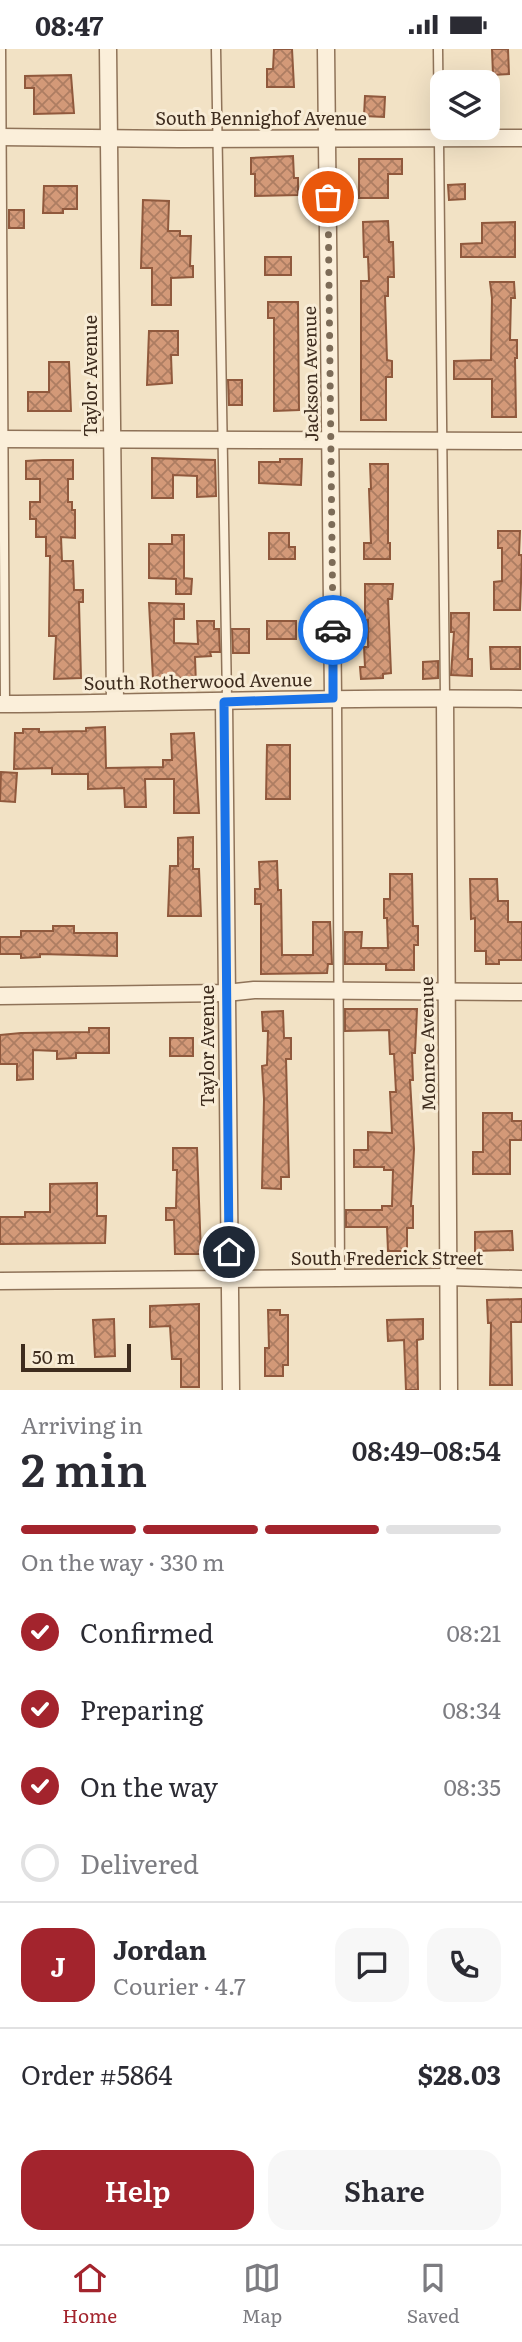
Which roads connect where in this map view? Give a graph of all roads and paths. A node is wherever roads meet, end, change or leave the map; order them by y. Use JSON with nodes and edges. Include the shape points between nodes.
{"nodes":[{"id":1,"x":1,"y":49,"type":"edge"},
{"id":2,"x":108,"y":49,"type":"edge"},
{"id":3,"x":216,"y":49,"type":"edge"},
{"id":4,"x":326,"y":49,"type":"edge"},
{"id":5,"x":438,"y":49,"type":"edge"},
{"id":6,"x":438,"y":70,"type":"edge"},
{"id":7,"x":1,"y":137,"type":"edge"},
{"id":8,"x":109,"y":137,"type":"junction"},
{"id":9,"x":327,"y":138,"type":"junction"},
{"id":10,"x":500,"y":138,"type":"edge"},
{"id":11,"x":522,"y":138,"type":"edge"},
{"id":12,"x":218,"y":139,"type":"junction"},
{"id":13,"x":430,"y":139,"type":"edge"},
{"id":14,"x":439,"y":140,"type":"edge"},
{"id":15,"x":2,"y":439,"type":"edge"},
{"id":16,"x":111,"y":439,"type":"junction"},
{"id":17,"x":221,"y":440,"type":"junction"},
{"id":18,"x":332,"y":440,"type":"junction"},
{"id":19,"x":442,"y":440,"type":"junction"},
{"id":20,"x":522,"y":441,"type":"edge"},
{"id":21,"x":335,"y":698,"type":"junction"},
{"id":22,"x":444,"y":698,"type":"junction"},
{"id":23,"x":522,"y":699,"type":"edge"},
{"id":24,"x":115,"y":702,"type":"junction"},
{"id":25,"x":226,"y":702,"type":"junction"},
{"id":26,"x":3,"y":704,"type":"edge"},
{"id":27,"x":338,"y":991,"type":"junction"},
{"id":28,"x":446,"y":992,"type":"junction"},
{"id":29,"x":522,"y":992,"type":"edge"},
{"id":30,"x":226,"y":993,"type":"junction"},
{"id":31,"x":0,"y":996,"type":"edge"},
{"id":32,"x":448,"y":1277,"type":"junction"},
{"id":33,"x":229,"y":1278,"type":"junction"},
{"id":34,"x":340,"y":1278,"type":"junction"},
{"id":35,"x":522,"y":1279,"type":"edge"},
{"id":36,"x":0,"y":1281,"type":"edge"},
{"id":37,"x":231,"y":1390,"type":"edge"},
{"id":38,"x":449,"y":1390,"type":"edge"}],
"edges":[{"from":1,"to":7,"type":"lane"},
{"from":2,"to":8,"type":"street","name":"Taylor Avenue"},
{"from":3,"to":12,"type":"lane"},
{"from":4,"to":9,"type":"street","name":"Jackson Avenue"},
{"from":5,"to":6,"type":"lane"},
{"from":7,"to":8,"type":"street","name":"South Bennighof Avenue"},
{"from":7,"to":15,"type":"lane"},
{"from":8,"to":12,"type":"street","name":"South Bennighof Avenue"},
{"from":8,"to":16,"type":"street","name":"Taylor Avenue"},
{"from":9,"to":12,"type":"street","name":"South Bennighof Avenue"},
{"from":9,"to":13,"type":"street","name":"South Bennighof Avenue"},
{"from":9,"to":18,"type":"street","name":"Jackson Avenue"},
{"from":10,"to":11,"type":"street","name":"South Bennighof Avenue"},
{"from":12,"to":17,"type":"lane"},
{"from":14,"to":19,"type":"lane"},
{"from":15,"to":16,"type":"street"},
{"from":15,"to":26,"type":"lane"},
{"from":16,"to":17,"type":"street"},
{"from":16,"to":24,"type":"street","name":"Taylor Avenue"},
{"from":17,"to":18,"type":"street"},
{"from":17,"to":25,"type":"lane"},
{"from":18,"to":19,"type":"street"},
{"from":18,"to":21,"type":"street","name":"Jackson Avenue"},
{"from":19,"to":20,"type":"street"},
{"from":19,"to":22,"type":"lane"},
{"from":21,"to":22,"type":"street","name":"South Rotherwood Avenue"},
{"from":21,"to":25,"type":"street","name":"South Rotherwood Avenue"},
{"from":21,"to":27,"type":"lane"},
{"from":22,"to":23,"type":"street","name":"South Rotherwood Avenue"},
{"from":22,"to":28,"type":"street","name":"Monroe Avenue"},
{"from":24,"to":25,"type":"street","name":"South Rotherwood Avenue"},
{"from":24,"to":26,"type":"street","name":"South Rotherwood Avenue"},
{"from":25,"to":30,"type":"street","name":"Taylor Avenue"},
{"from":27,"to":28,"type":"street"},
{"from":27,"to":30,"type":"street"},
{"from":27,"to":34,"type":"lane"},
{"from":28,"to":29,"type":"street"},
{"from":28,"to":32,"type":"street","name":"Monroe Avenue"},
{"from":30,"to":31,"type":"street"},
{"from":30,"to":33,"type":"street","name":"Taylor Avenue"},
{"from":32,"to":34,"type":"street","name":"South Frederick Street"},
{"from":32,"to":35,"type":"street","name":"South Frederick Street"},
{"from":32,"to":38,"type":"street","name":"Monroe Avenue"},
{"from":33,"to":34,"type":"street","name":"South Frederick Street"},
{"from":33,"to":36,"type":"street","name":"South Frederick Street"},
{"from":33,"to":37,"type":"street","name":"Taylor Avenue"}]}
